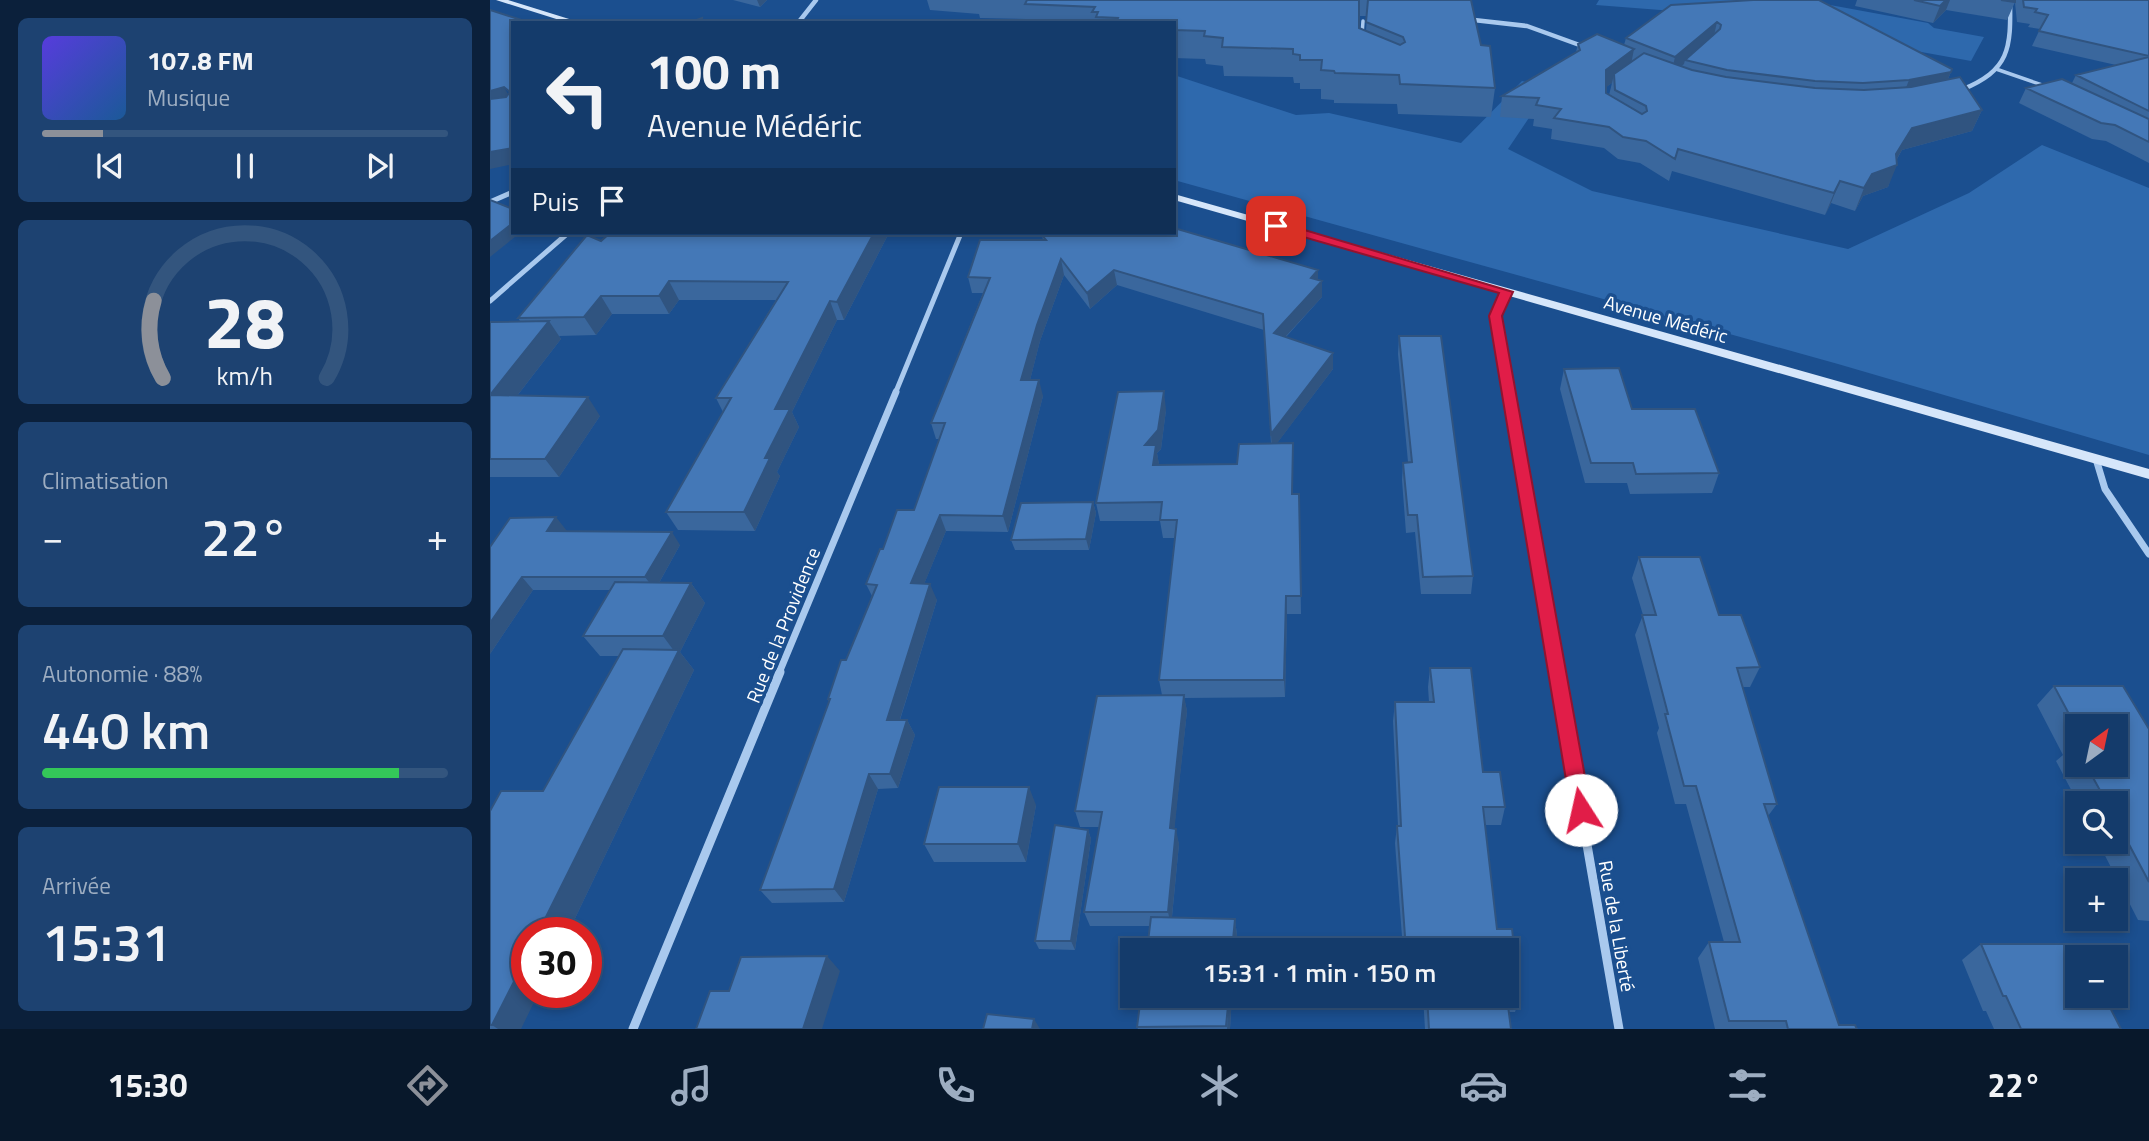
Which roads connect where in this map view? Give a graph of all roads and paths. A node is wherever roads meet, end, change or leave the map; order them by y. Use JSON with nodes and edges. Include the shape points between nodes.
{"nodes":[{"id":1,"x":500,"y":0,"type":"edge"},
{"id":2,"x":816,"y":0,"type":"edge"},
{"id":3,"x":2001,"y":0,"type":"edge"},
{"id":4,"x":2010,"y":1,"type":"edge"},
{"id":5,"x":1463,"y":19,"type":"edge"},
{"id":6,"x":1377,"y":20,"type":"edge"},
{"id":7,"x":571,"y":21,"type":"edge"},
{"id":8,"x":800,"y":21,"type":"edge"},
{"id":9,"x":1363,"y":21,"type":"junction"},
{"id":10,"x":1354,"y":22,"type":"edge"},
{"id":11,"x":1362,"y":43,"type":"edge"},
{"id":12,"x":1593,"y":50,"type":"edge"},
{"id":13,"x":1996,"y":69,"type":"junction"},
{"id":14,"x":2048,"y":87,"type":"edge"},
{"id":15,"x":1957,"y":91,"type":"edge"},
{"id":16,"x":511,"y":193,"type":"edge"},
{"id":17,"x":1176,"y":198,"type":"edge"},
{"id":18,"x":490,"y":202,"type":"edge"},
{"id":19,"x":566,"y":235,"type":"edge"},
{"id":20,"x":960,"y":235,"type":"edge"},
{"id":21,"x":1506,"y":292,"type":"junction"},
{"id":22,"x":490,"y":301,"type":"edge"},
{"id":23,"x":2096,"y":458,"type":"junction"},
{"id":24,"x":2149,"y":474,"type":"edge"},
{"id":25,"x":2149,"y":554,"type":"edge"},
{"id":26,"x":633,"y":1029,"type":"edge"},
{"id":27,"x":1619,"y":1029,"type":"edge"}],
"edges":[{"from":1,"to":7,"type":"main road"},
{"from":2,"to":8,"type":"street"},
{"from":3,"to":4,"type":"lane"},
{"from":4,"to":13,"type":"street","via":[[2012,41]]},
{"from":5,"to":12,"type":"street","via":[[1542,28]]},
{"from":6,"to":9,"type":"street"},
{"from":9,"to":10,"type":"street"},
{"from":9,"to":11,"type":"lane"},
{"from":13,"to":14,"type":"lane"},
{"from":13,"to":15,"type":"street"},
{"from":16,"to":18,"type":"street"},
{"from":17,"to":21,"type":"main road","name":"Avenue Médéric"},
{"from":19,"to":22,"type":"street"},
{"from":20,"to":26,"type":"street","name":"Rue de la Providence"},
{"from":21,"to":23,"type":"main road","name":"Avenue Médéric"},
{"from":21,"to":27,"type":"street","name":"Rue de la Liberté","via":[[1496,316]]},
{"from":23,"to":24,"type":"main road","name":"Avenue Médéric"},
{"from":23,"to":25,"type":"street","via":[[2105,489]]}]}
